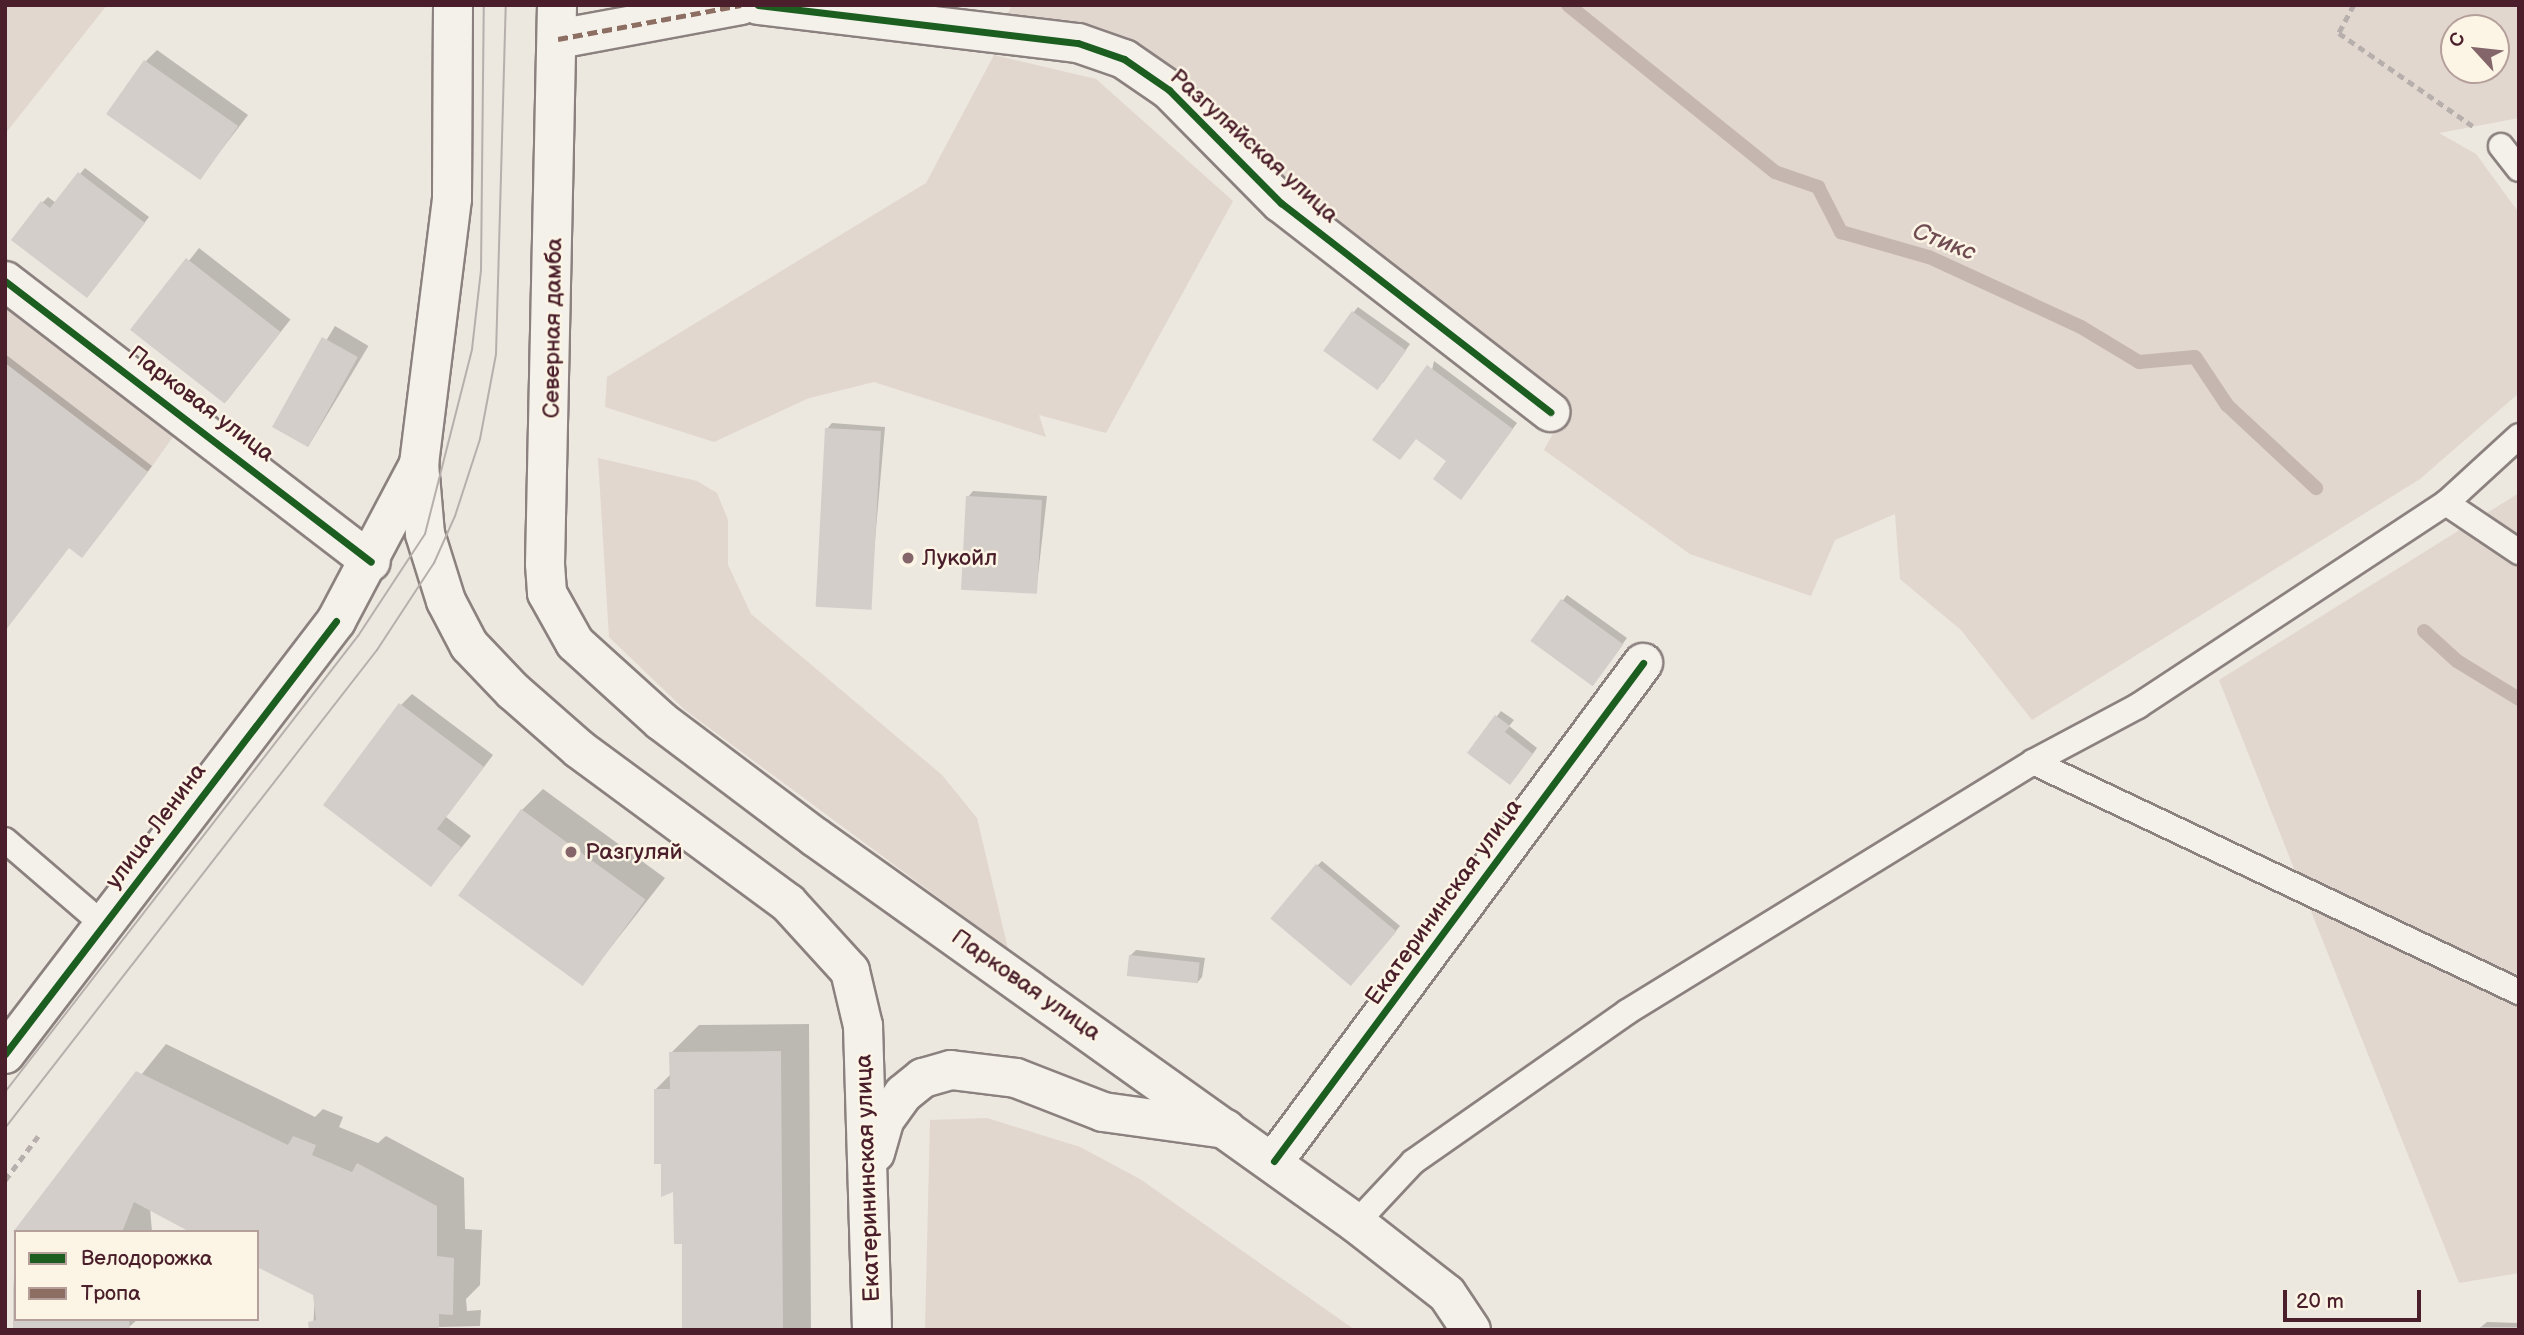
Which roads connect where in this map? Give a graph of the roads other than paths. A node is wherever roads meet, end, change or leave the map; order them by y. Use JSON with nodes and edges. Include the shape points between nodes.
{"nodes":[{"id":1,"x":453,"y":5,"type":"edge"},
{"id":2,"x":741,"y":5,"type":"edge"},
{"id":3,"x":758,"y":5,"type":"edge"},
{"id":4,"x":557,"y":22,"type":"edge"},
{"id":5,"x":2501,"y":146,"type":"road end"},
{"id":6,"x":2519,"y":169,"type":"edge"},
{"id":7,"x":5,"y":281,"type":"edge"},
{"id":8,"x":1550,"y":412,"type":"dead end"},
{"id":9,"x":2519,"y":436,"type":"edge"},
{"id":10,"x":419,"y":464,"type":"junction"},
{"id":11,"x":2446,"y":503,"type":"junction"},
{"id":12,"x":2519,"y":552,"type":"edge"},
{"id":13,"x":371,"y":562,"type":"junction"},
{"id":14,"x":575,"y":643,"type":"joint"},
{"id":15,"x":1643,"y":663,"type":"dead end"},
{"id":16,"x":2032,"y":762,"type":"junction"},
{"id":17,"x":5,"y":840,"type":"edge"},
{"id":18,"x":105,"y":926,"type":"junction"},
{"id":19,"x":2519,"y":992,"type":"edge"},
{"id":20,"x":8,"y":1045,"type":"edge"},
{"id":21,"x":1232,"y":1130,"type":"junction"},
{"id":22,"x":1274,"y":1161,"type":"junction"},
{"id":23,"x":873,"y":1193,"type":"junction"},
{"id":24,"x":1356,"y":1223,"type":"junction"},
{"id":25,"x":872,"y":1330,"type":"edge"},
{"id":26,"x":1471,"y":1330,"type":"edge"}],
"edges":[{"from":1,"to":10,"type":"main road","via":[[452,200]]},
{"from":2,"to":4,"type":"main road"},
{"from":3,"to":8,"type":"main road","name":"Разгуляйская улица","via":[[1077,43],[1124,59],[1169,90],[1281,203]]},
{"from":4,"to":14,"type":"main road","name":"Северная дамба","via":[[545,564],[547,593]]},
{"from":5,"to":6,"type":"lane"},
{"from":7,"to":13,"type":"main road","name":"Парковая улица"},
{"from":9,"to":11,"type":"lane"},
{"from":10,"to":13,"type":"main road","name":"улица Ленина"},
{"from":10,"to":23,"type":"main road","name":"Екатерининская улица","via":[[425,534],[446,601],[469,645],[579,749],[814,926],[850,971],[863,1026]]},
{"from":11,"to":12,"type":"lane"},
{"from":11,"to":16,"type":"lane","via":[[2138,706]]},
{"from":13,"to":18,"type":"main road","name":"улица Ленина","via":[[336,621]]},
{"from":14,"to":21,"type":"main road","name":"Парковая улица","via":[[661,721],[815,836]]},
{"from":15,"to":22,"type":"main road","name":"Екатерининская улица"},
{"from":16,"to":19,"type":"lane"},
{"from":16,"to":24,"type":"lane","via":[[1627,1012],[1413,1162]]},
{"from":17,"to":18,"type":"lane"},
{"from":18,"to":20,"type":"main road","name":"улица Ленина"},
{"from":21,"to":22,"type":"main road","name":"Парковая улица"},
{"from":21,"to":23,"type":"main road","via":[[1103,1112],[1016,1078],[944,1071],[917,1082],[893,1106],[877,1146]]},
{"from":22,"to":24,"type":"main road","name":"Парковая улица"},
{"from":23,"to":25,"type":"main road","name":"Екатерининская улица"},
{"from":24,"to":26,"type":"main road","name":"Парковая улица","via":[[1447,1294]]}]}
